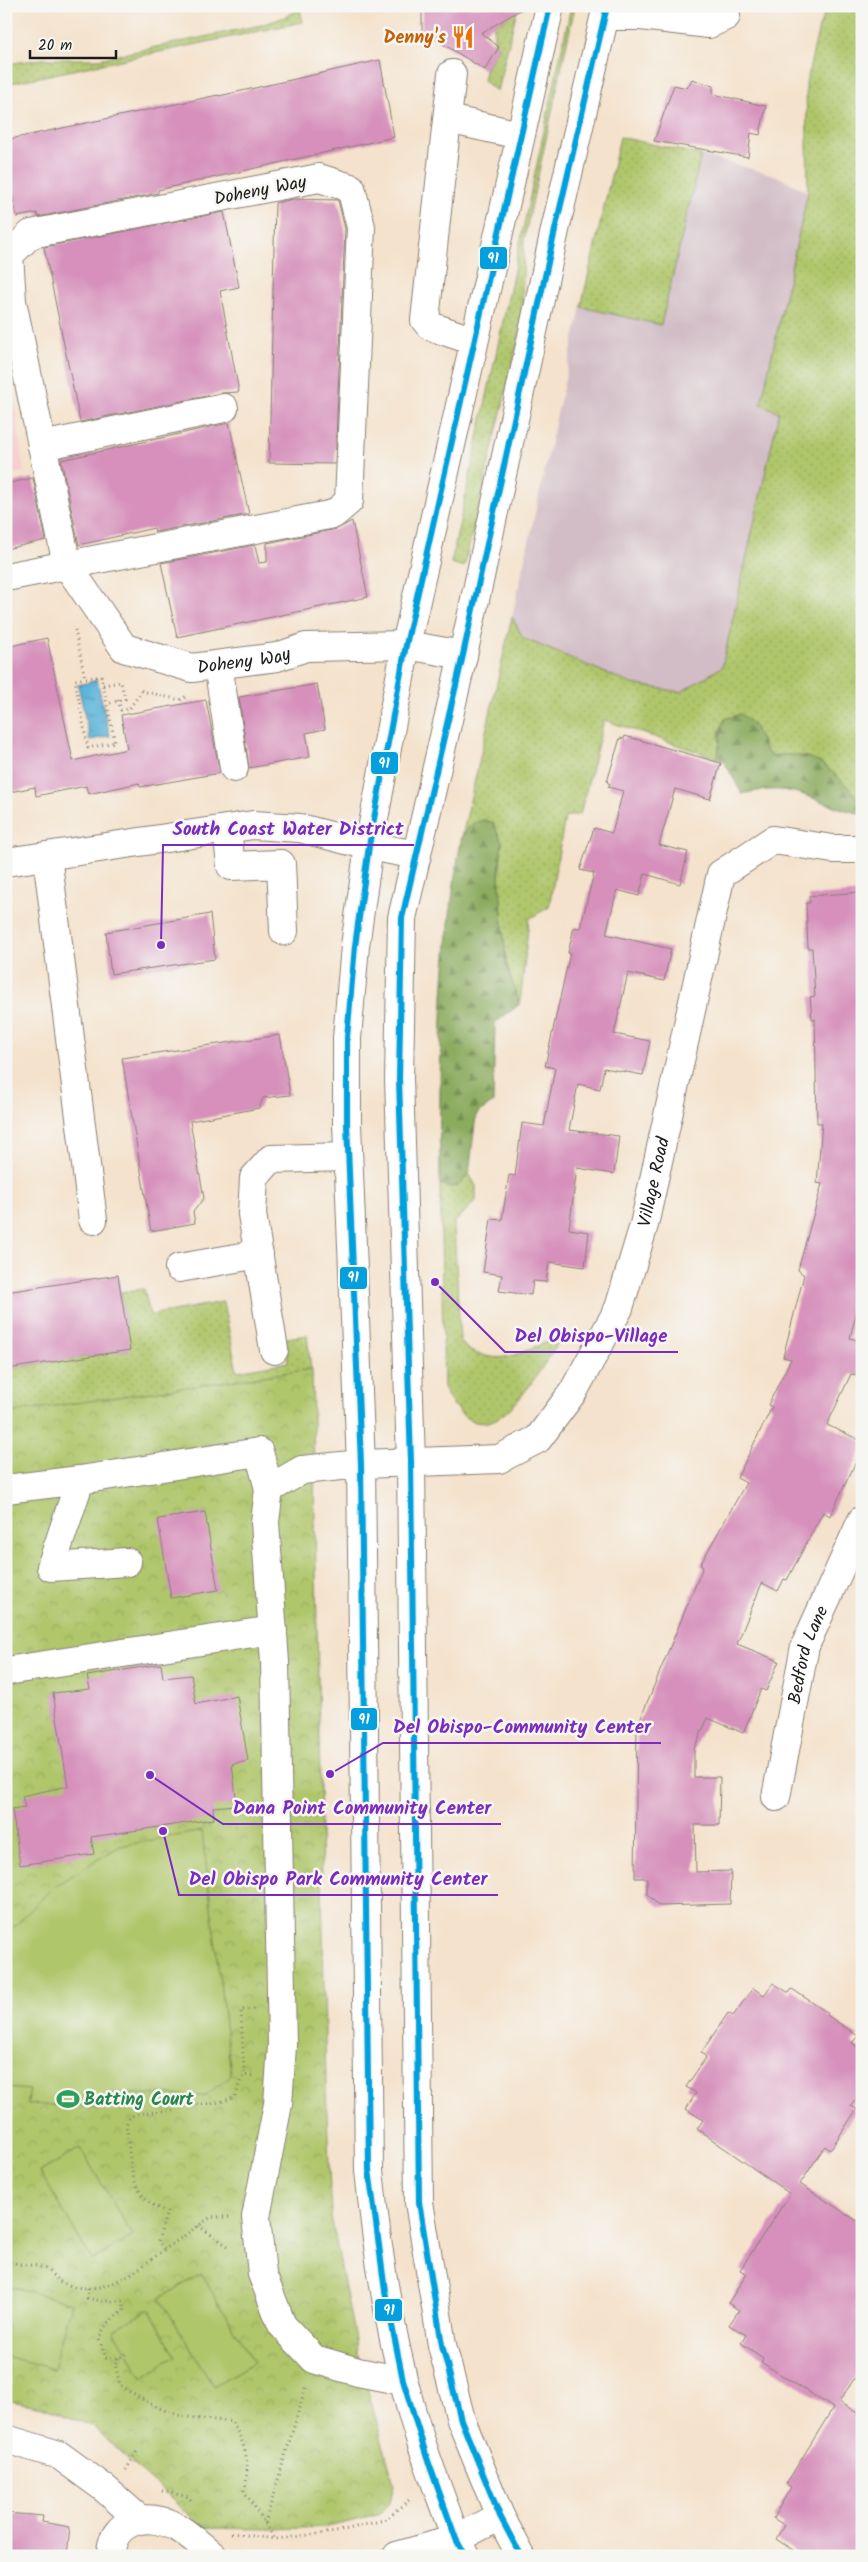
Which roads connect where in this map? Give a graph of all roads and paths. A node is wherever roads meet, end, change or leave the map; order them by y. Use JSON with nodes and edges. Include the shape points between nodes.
{"nodes":[{"id":1,"x":307,"y":6,"type":"edge"},
{"id":2,"x":331,"y":6,"type":"edge"},
{"id":3,"x":550,"y":6,"type":"edge"},
{"id":4,"x":606,"y":11,"type":"edge"},
{"id":5,"x":726,"y":16,"type":"dead end"},
{"id":6,"x":452,"y":74,"type":"dead end"},
{"id":7,"x":448,"y":119,"type":"junction"},
{"id":8,"x":520,"y":135,"type":"junction"},
{"id":9,"x":474,"y":341,"type":"junction"},
{"id":10,"x":224,"y":408,"type":"dead end"},
{"id":11,"x":42,"y":446,"type":"junction"},
{"id":12,"x":67,"y":566,"type":"junction"},
{"id":13,"x":6,"y":577,"type":"edge"},
{"id":14,"x":74,"y":622,"type":"dead end"},
{"id":15,"x":406,"y":645,"type":"junction"},
{"id":16,"x":463,"y":655,"type":"junction"},
{"id":17,"x":218,"y":665,"type":"junction"},
{"id":18,"x":85,"y":678,"type":"junction"},
{"id":19,"x":103,"y":685,"type":"junction"},
{"id":20,"x":190,"y":695,"type":"dead end"},
{"id":21,"x":118,"y":700,"type":"junction"},
{"id":22,"x":107,"y":704,"type":"junction"},
{"id":23,"x":234,"y":768,"type":"dead end"},
{"id":24,"x":226,"y":829,"type":"junction"},
{"id":25,"x":369,"y":846,"type":"junction"},
{"id":26,"x":862,"y":849,"type":"edge"},
{"id":27,"x":417,"y":855,"type":"junction"},
{"id":28,"x":47,"y":856,"type":"junction"},
{"id":29,"x":6,"y":862,"type":"edge"},
{"id":30,"x":284,"y":931,"type":"dead end"},
{"id":31,"x":348,"y":1158,"type":"junction"},
{"id":32,"x":93,"y":1220,"type":"dead end"},
{"id":33,"x":259,"y":1254,"type":"junction"},
{"id":34,"x":179,"y":1268,"type":"dead end"},
{"id":35,"x":274,"y":1350,"type":"dead end"},
{"id":36,"x":411,"y":1462,"type":"junction"},
{"id":37,"x":361,"y":1464,"type":"junction"},
{"id":38,"x":80,"y":1480,"type":"junction"},
{"id":39,"x":6,"y":1489,"type":"edge"},
{"id":40,"x":269,"y":1489,"type":"junction"},
{"id":41,"x":862,"y":1520,"type":"edge"},
{"id":42,"x":126,"y":1562,"type":"dead end"},
{"id":43,"x":273,"y":1630,"type":"junction"},
{"id":44,"x":6,"y":1671,"type":"edge"},
{"id":45,"x":776,"y":1797,"type":"dead end"},
{"id":46,"x":244,"y":2075,"type":"dead end"},
{"id":47,"x":256,"y":2217,"type":"junction"},
{"id":48,"x":165,"y":2249,"type":"junction"},
{"id":49,"x":6,"y":2260,"type":"edge"},
{"id":50,"x":88,"y":2288,"type":"junction"},
{"id":51,"x":128,"y":2353,"type":"dead end"},
{"id":52,"x":119,"y":2358,"type":"junction"},
{"id":53,"x":308,"y":2380,"type":"dead end"},
{"id":54,"x":403,"y":2381,"type":"junction"},
{"id":55,"x":6,"y":2439,"type":"edge"},
{"id":56,"x":409,"y":2492,"type":"dead end"},
{"id":57,"x":500,"y":2516,"type":"junction"},
{"id":58,"x":139,"y":2519,"type":"junction"},
{"id":59,"x":264,"y":2524,"type":"junction"},
{"id":60,"x":460,"y":2547,"type":"edge"},
{"id":61,"x":111,"y":2556,"type":"edge"},
{"id":62,"x":212,"y":2556,"type":"edge"},
{"id":63,"x":397,"y":2556,"type":"edge"},
{"id":64,"x":521,"y":2556,"type":"edge"}],
"edges":[{"from":1,"to":2,"type":"path","via":[[312,10]]},
{"from":3,"to":8,"type":"main road"},
{"from":4,"to":5,"type":"main road","via":[[709,24]]},
{"from":4,"to":16,"type":"main road"},
{"from":6,"to":7,"type":"main road"},
{"from":7,"to":8,"type":"main road"},
{"from":7,"to":9,"type":"main road","via":[[425,320],[430,326]]},
{"from":8,"to":9,"type":"main road"},
{"from":9,"to":15,"type":"main road"},
{"from":10,"to":11,"type":"main road"},
{"from":11,"to":12,"type":"main road","name":"Doheny Way"},
{"from":11,"to":12,"type":"main road","name":"Doheny Way","via":[[12,301],[9,255],[30,234],[319,178],[351,188],[361,227],[350,501],[334,514]]},
{"from":12,"to":13,"type":"main road","name":"Doheny Way"},
{"from":12,"to":17,"type":"main road","name":"Doheny Way","via":[[124,648],[192,668]]},
{"from":14,"to":18,"type":"path"},
{"from":15,"to":16,"type":"main road","name":"Doheny Way"},
{"from":15,"to":17,"type":"main road","name":"Doheny Way","via":[[306,647],[277,657]]},
{"from":15,"to":25,"type":"main road"},
{"from":16,"to":27,"type":"main road"},
{"from":17,"to":23,"type":"main road"},
{"from":18,"to":19,"type":"path","via":[[101,676]]},
{"from":18,"to":22,"type":"path","via":[[75,680],[88,748],[115,742]]},
{"from":19,"to":21,"type":"path","via":[[121,682],[125,699]]},
{"from":19,"to":22,"type":"path"},
{"from":20,"to":21,"type":"path","via":[[180,700],[142,691],[128,709],[121,710]]},
{"from":21,"to":22,"type":"path"},
{"from":24,"to":25,"type":"main road","via":[[253,825],[300,828]]},
{"from":24,"to":28,"type":"main road"},
{"from":24,"to":30,"type":"main road","via":[[230,866],[281,864]]},
{"from":25,"to":27,"type":"main road"},
{"from":25,"to":31,"type":"main road","via":[[355,946],[347,1038]]},
{"from":26,"to":36,"type":"main road","name":"Village Road","via":[[833,849],[773,840],[721,874],[644,1225],[619,1308],[573,1392],[538,1439],[499,1459]]},
{"from":27,"to":36,"type":"main road","via":[[402,918],[399,1032]]},
{"from":28,"to":29,"type":"main road"},
{"from":28,"to":32,"type":"main road"},
{"from":31,"to":33,"type":"main road","via":[[271,1159],[254,1178],[252,1214]]},
{"from":31,"to":37,"type":"main road"},
{"from":33,"to":34,"type":"main road"},
{"from":33,"to":35,"type":"main road"},
{"from":36,"to":37,"type":"main road","name":"Village Road"},
{"from":36,"to":57,"type":"main road","via":[[419,2202],[442,2345],[461,2420]]},
{"from":37,"to":40,"type":"main road","name":"Village Road","via":[[302,1470]]},
{"from":37,"to":54,"type":"main road","via":[[369,2170],[376,2246]]},
{"from":38,"to":39,"type":"main road"},
{"from":38,"to":40,"type":"main road","via":[[259,1452]]},
{"from":38,"to":42,"type":"main road","via":[[52,1567]]},
{"from":40,"to":43,"type":"main road","via":[[266,1522]]},
{"from":41,"to":45,"type":"main road","name":"Bedford Lane","via":[[805,1646]]},
{"from":43,"to":44,"type":"main road"},
{"from":43,"to":47,"type":"main road","via":[[282,2046],[278,2104]]},
{"from":46,"to":48,"type":"path","via":[[234,2098],[211,2104],[173,2105],[173,2110],[137,2114],[126,2124],[136,2188],[153,2207],[167,2212],[158,2241]]},
{"from":47,"to":48,"type":"path","via":[[211,2217]]},
{"from":47,"to":54,"type":"main road","via":[[262,2274],[282,2325],[314,2359]]},
{"from":48,"to":50,"type":"path","via":[[130,2276],[102,2288]]},
{"from":49,"to":50,"type":"path","via":[[12,2264],[44,2268],[61,2282]]},
{"from":50,"to":52,"type":"path","via":[[87,2298],[123,2301],[124,2310],[107,2323],[99,2338],[106,2358]]},
{"from":51,"to":52,"type":"path"},
{"from":52,"to":59,"type":"path","via":[[115,2364],[120,2385],[140,2399],[190,2418],[232,2422],[241,2437],[249,2472],[244,2491]]},
{"from":53,"to":59,"type":"path"},
{"from":54,"to":60,"type":"main road"},
{"from":55,"to":58,"type":"main road","via":[[60,2455]]},
{"from":56,"to":59,"type":"path","via":[[409,2500],[384,2520],[336,2532],[274,2539]]},
{"from":57,"to":60,"type":"main road"},
{"from":57,"to":64,"type":"main road"},
{"from":58,"to":61,"type":"main road","via":[[123,2526],[110,2542]]},
{"from":58,"to":62,"type":"main road","via":[[158,2520],[176,2527]]},
{"from":60,"to":63,"type":"main road"}]}
